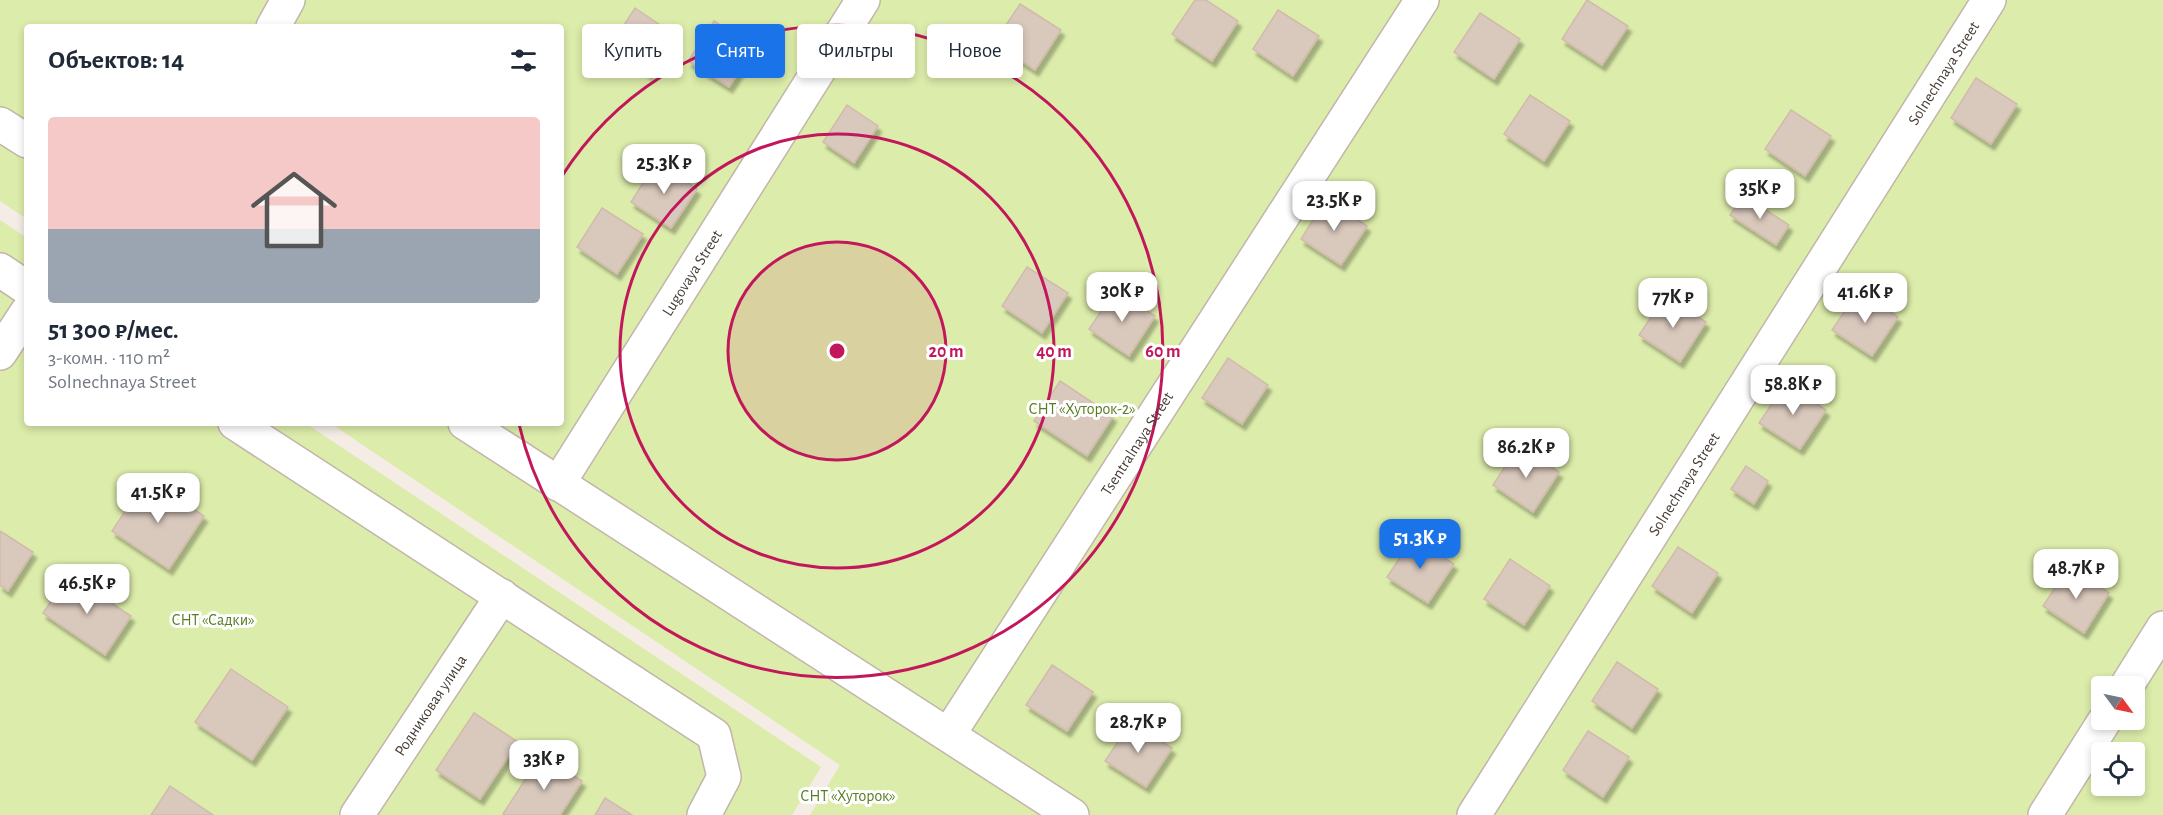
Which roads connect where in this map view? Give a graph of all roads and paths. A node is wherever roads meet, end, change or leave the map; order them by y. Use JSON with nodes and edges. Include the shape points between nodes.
{"nodes":[{"id":1,"x":288,"y":0,"type":"edge"},
{"id":2,"x":863,"y":0,"type":"edge"},
{"id":3,"x":1422,"y":0,"type":"edge"},
{"id":4,"x":1989,"y":0,"type":"edge"},
{"id":5,"x":275,"y":24,"type":"edge"},
{"id":6,"x":0,"y":123,"type":"edge"},
{"id":7,"x":24,"y":139,"type":"edge"},
{"id":8,"x":0,"y":270,"type":"edge"},
{"id":9,"x":24,"y":286,"type":"edge"},
{"id":10,"x":24,"y":317,"type":"edge"},
{"id":11,"x":0,"y":353,"type":"edge"},
{"id":12,"x":240,"y":426,"type":"edge"},
{"id":13,"x":470,"y":426,"type":"edge"},
{"id":14,"x":558,"y":484,"type":"junction"},
{"id":15,"x":502,"y":596,"type":"junction"},
{"id":16,"x":2163,"y":628,"type":"edge"},
{"id":17,"x":2133,"y":676,"type":"edge"},
{"id":18,"x":2099,"y":730,"type":"edge"},
{"id":19,"x":949,"y":734,"type":"junction"},
{"id":20,"x":357,"y":815,"type":"edge"},
{"id":21,"x":704,"y":815,"type":"edge"},
{"id":22,"x":1072,"y":815,"type":"edge"},
{"id":23,"x":1473,"y":815,"type":"edge"},
{"id":24,"x":2045,"y":815,"type":"edge"}],
"edges":[{"from":1,"to":5,"type":"street"},
{"from":2,"to":14,"type":"street","name":"Lugovaya Street"},
{"from":3,"to":19,"type":"street","name":"Tsentralnaya Street"},
{"from":4,"to":23,"type":"street","name":"Solnechnaya Street"},
{"from":6,"to":7,"type":"street"},
{"from":8,"to":9,"type":"street"},
{"from":10,"to":11,"type":"street"},
{"from":12,"to":15,"type":"street"},
{"from":13,"to":14,"type":"street"},
{"from":14,"to":19,"type":"street"},
{"from":15,"to":20,"type":"street","name":"Родниковая улица"},
{"from":15,"to":21,"type":"street","via":[[714,735],[724,777]]},
{"from":16,"to":17,"type":"street"},
{"from":18,"to":24,"type":"street"},
{"from":19,"to":22,"type":"street"}]}
